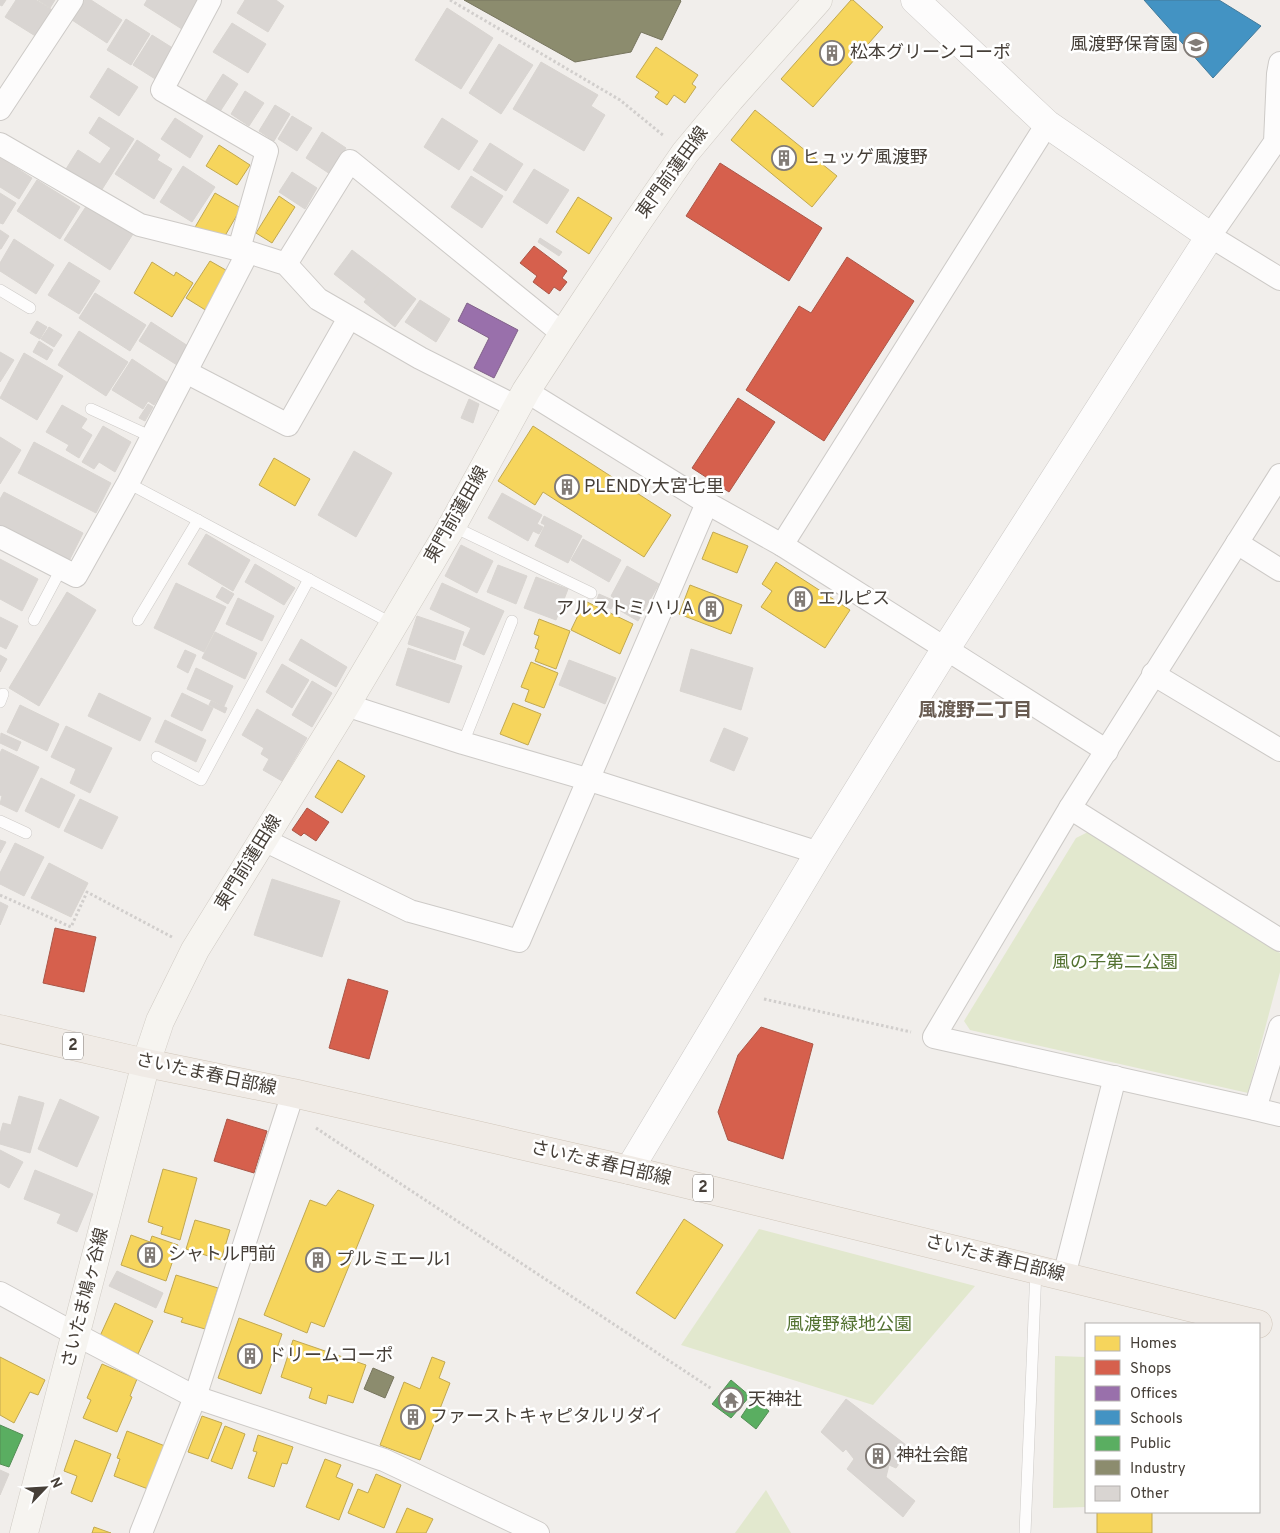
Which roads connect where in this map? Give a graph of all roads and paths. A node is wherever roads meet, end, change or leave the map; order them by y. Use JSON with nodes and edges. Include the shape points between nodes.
{"nodes":[{"id":1,"x":72,"y":0,"type":"edge"},
{"id":2,"x":210,"y":0,"type":"edge"},
{"id":3,"x":450,"y":0,"type":"edge"},
{"id":4,"x":818,"y":0,"type":"edge"},
{"id":5,"x":916,"y":0,"type":"edge"},
{"id":6,"x":1280,"y":63,"type":"edge"},
{"id":7,"x":0,"y":109,"type":"edge"},
{"id":8,"x":1047,"y":124,"type":"junction"},
{"id":9,"x":1278,"y":139,"type":"edge"},
{"id":10,"x":0,"y":144,"type":"edge"},
{"id":11,"x":685,"y":153,"type":"junction"},
{"id":12,"x":1210,"y":236,"type":"junction"},
{"id":13,"x":244,"y":250,"type":"junction"},
{"id":14,"x":286,"y":264,"type":"junction"},
{"id":15,"x":1280,"y":279,"type":"edge"},
{"id":16,"x":0,"y":290,"type":"edge"},
{"id":17,"x":30,"y":308,"type":"dead end"},
{"id":18,"x":350,"y":318,"type":"junction"},
{"id":19,"x":563,"y":334,"type":"junction"},
{"id":20,"x":186,"y":372,"type":"junction"},
{"id":21,"x":522,"y":399,"type":"junction"},
{"id":22,"x":91,"y":409,"type":"dead end"},
{"id":23,"x":152,"y":437,"type":"junction"},
{"id":24,"x":1280,"y":475,"type":"edge"},
{"id":25,"x":128,"y":483,"type":"junction"},
{"id":26,"x":707,"y":503,"type":"junction"},
{"id":27,"x":198,"y":520,"type":"junction"},
{"id":28,"x":452,"y":526,"type":"junction"},
{"id":29,"x":0,"y":537,"type":"edge"},
{"id":30,"x":1237,"y":543,"type":"junction"},
{"id":31,"x":782,"y":545,"type":"junction"},
{"id":32,"x":61,"y":569,"type":"junction"},
{"id":33,"x":1280,"y":570,"type":"edge"},
{"id":34,"x":309,"y":579,"type":"junction"},
{"id":35,"x":591,"y":593,"type":"dead end"},
{"id":36,"x":34,"y":620,"type":"dead end"},
{"id":37,"x":138,"y":620,"type":"dead end"},
{"id":38,"x":512,"y":621,"type":"dead end"},
{"id":39,"x":393,"y":624,"type":"junction"},
{"id":40,"x":945,"y":650,"type":"junction"},
{"id":41,"x":1153,"y":674,"type":"junction"},
{"id":42,"x":346,"y":705,"type":"junction"},
{"id":43,"x":463,"y":743,"type":"junction"},
{"id":44,"x":1280,"y":750,"type":"edge"},
{"id":45,"x":1106,"y":751,"type":"junction"},
{"id":46,"x":157,"y":757,"type":"dead end"},
{"id":47,"x":590,"y":780,"type":"junction"},
{"id":48,"x":1070,"y":808,"type":"junction"},
{"id":49,"x":0,"y":821,"type":"edge"},
{"id":50,"x":26,"y":833,"type":"dead end"},
{"id":51,"x":264,"y":840,"type":"junction"},
{"id":52,"x":819,"y":853,"type":"junction"},
{"id":53,"x":0,"y":895,"type":"edge"},
{"id":54,"x":1280,"y":940,"type":"edge"},
{"id":55,"x":195,"y":950,"type":"junction"},
{"id":56,"x":735,"y":992,"type":"junction"},
{"id":57,"x":1280,"y":1027,"type":"edge"},
{"id":58,"x":0,"y":1029,"type":"edge"},
{"id":59,"x":934,"y":1037,"type":"junction"},
{"id":60,"x":146,"y":1063,"type":"junction"},
{"id":61,"x":1114,"y":1077,"type":"junction"},
{"id":62,"x":291,"y":1101,"type":"junction"},
{"id":63,"x":1255,"y":1109,"type":"junction"},
{"id":64,"x":1280,"y":1115,"type":"edge"},
{"id":65,"x":629,"y":1170,"type":"junction"},
{"id":66,"x":1036,"y":1269,"type":"junction"},
{"id":67,"x":1064,"y":1276,"type":"junction"},
{"id":68,"x":0,"y":1293,"type":"edge"},
{"id":69,"x":1254,"y":1323,"type":"edge"},
{"id":70,"x":1260,"y":1325,"type":"edge"},
{"id":71,"x":1280,"y":1330,"type":"edge"},
{"id":72,"x":77,"y":1335,"type":"junction"},
{"id":73,"x":712,"y":1389,"type":"dead end"},
{"id":74,"x":195,"y":1397,"type":"junction"},
{"id":75,"x":24,"y":1533,"type":"edge"},
{"id":76,"x":142,"y":1533,"type":"edge"},
{"id":77,"x":538,"y":1533,"type":"edge"},
{"id":78,"x":1025,"y":1533,"type":"edge"}],
"edges":[{"from":1,"to":7,"type":"street"},
{"from":2,"to":13,"type":"street","via":[[162,90],[267,151]]},
{"from":3,"to":11,"type":"path","via":[[620,100]]},
{"from":4,"to":11,"type":"main road","name":"東門前蓮田線"},
{"from":5,"to":8,"type":"street"},
{"from":6,"to":9,"type":"street"},
{"from":8,"to":12,"type":"street"},
{"from":8,"to":31,"type":"street"},
{"from":9,"to":12,"type":"street"},
{"from":10,"to":13,"type":"street","via":[[140,225]]},
{"from":11,"to":19,"type":"main road","name":"東門前蓮田線"},
{"from":12,"to":15,"type":"street"},
{"from":12,"to":40,"type":"street"},
{"from":13,"to":14,"type":"street"},
{"from":13,"to":20,"type":"street"},
{"from":14,"to":18,"type":"street","via":[[318,299]]},
{"from":14,"to":19,"type":"street","via":[[350,161]]},
{"from":16,"to":17,"type":"lane"},
{"from":18,"to":20,"type":"street","via":[[288,426]]},
{"from":18,"to":21,"type":"street","via":[[420,358]]},
{"from":19,"to":21,"type":"main road","name":"東門前蓮田線"},
{"from":20,"to":23,"type":"street"},
{"from":21,"to":26,"type":"street"},
{"from":21,"to":28,"type":"main road","name":"東門前蓮田線"},
{"from":22,"to":23,"type":"lane"},
{"from":23,"to":25,"type":"street"},
{"from":24,"to":30,"type":"street"},
{"from":25,"to":27,"type":"lane"},
{"from":25,"to":32,"type":"street","via":[[76,576]]},
{"from":26,"to":31,"type":"street"},
{"from":26,"to":47,"type":"street"},
{"from":27,"to":34,"type":"lane"},
{"from":27,"to":37,"type":"lane"},
{"from":28,"to":35,"type":"lane"},
{"from":28,"to":39,"type":"main road","name":"東門前蓮田線"},
{"from":29,"to":32,"type":"street"},
{"from":30,"to":33,"type":"street"},
{"from":30,"to":41,"type":"street"},
{"from":31,"to":40,"type":"street"},
{"from":32,"to":36,"type":"lane"},
{"from":34,"to":39,"type":"lane"},
{"from":34,"to":46,"type":"lane","via":[[202,780]]},
{"from":38,"to":43,"type":"lane"},
{"from":39,"to":42,"type":"main road","name":"東門前蓮田線"},
{"from":40,"to":45,"type":"street"},
{"from":40,"to":52,"type":"street"},
{"from":41,"to":44,"type":"street"},
{"from":41,"to":45,"type":"street"},
{"from":42,"to":43,"type":"street"},
{"from":42,"to":51,"type":"main road","name":"東門前蓮田線"},
{"from":43,"to":47,"type":"street"},
{"from":45,"to":48,"type":"street"},
{"from":47,"to":51,"type":"street","via":[[520,942],[410,911]]},
{"from":47,"to":52,"type":"street"},
{"from":48,"to":54,"type":"street"},
{"from":48,"to":59,"type":"street"},
{"from":49,"to":50,"type":"lane"},
{"from":51,"to":55,"type":"main road","name":"東門前蓮田線"},
{"from":52,"to":56,"type":"street"},
{"from":53,"to":55,"type":"path","via":[[71,927],[87,892]]},
{"from":55,"to":60,"type":"main road","name":"東門前蓮田線","via":[[160,1020]]},
{"from":56,"to":59,"type":"path"},
{"from":56,"to":65,"type":"street"},
{"from":57,"to":63,"type":"street"},
{"from":58,"to":60,"type":"main road","name":"さいたま春日部線","number":"2"},
{"from":59,"to":61,"type":"street"},
{"from":60,"to":62,"type":"main road","name":"さいたま春日部線","number":"2"},
{"from":60,"to":72,"type":"main road","name":"さいたま鳩ヶ谷線"},
{"from":61,"to":63,"type":"street"},
{"from":61,"to":67,"type":"street"},
{"from":62,"to":65,"type":"main road","name":"さいたま春日部線","number":"2"},
{"from":62,"to":73,"type":"path"},
{"from":62,"to":74,"type":"street"},
{"from":63,"to":64,"type":"street"},
{"from":65,"to":66,"type":"main road","name":"さいたま春日部線","number":"2"},
{"from":66,"to":67,"type":"main road","name":"さいたま春日部線","number":"2"},
{"from":66,"to":78,"type":"lane"},
{"from":67,"to":69,"type":"main road","name":"さいたま春日部線","number":"2"},
{"from":68,"to":72,"type":"street"},
{"from":70,"to":71,"type":"main road","name":"さいたま春日部線","number":"2"},
{"from":72,"to":74,"type":"street"},
{"from":72,"to":75,"type":"main road","name":"さいたま鳩ヶ谷線"},
{"from":74,"to":76,"type":"street"},
{"from":74,"to":77,"type":"street","via":[[384,1460]]}]}
